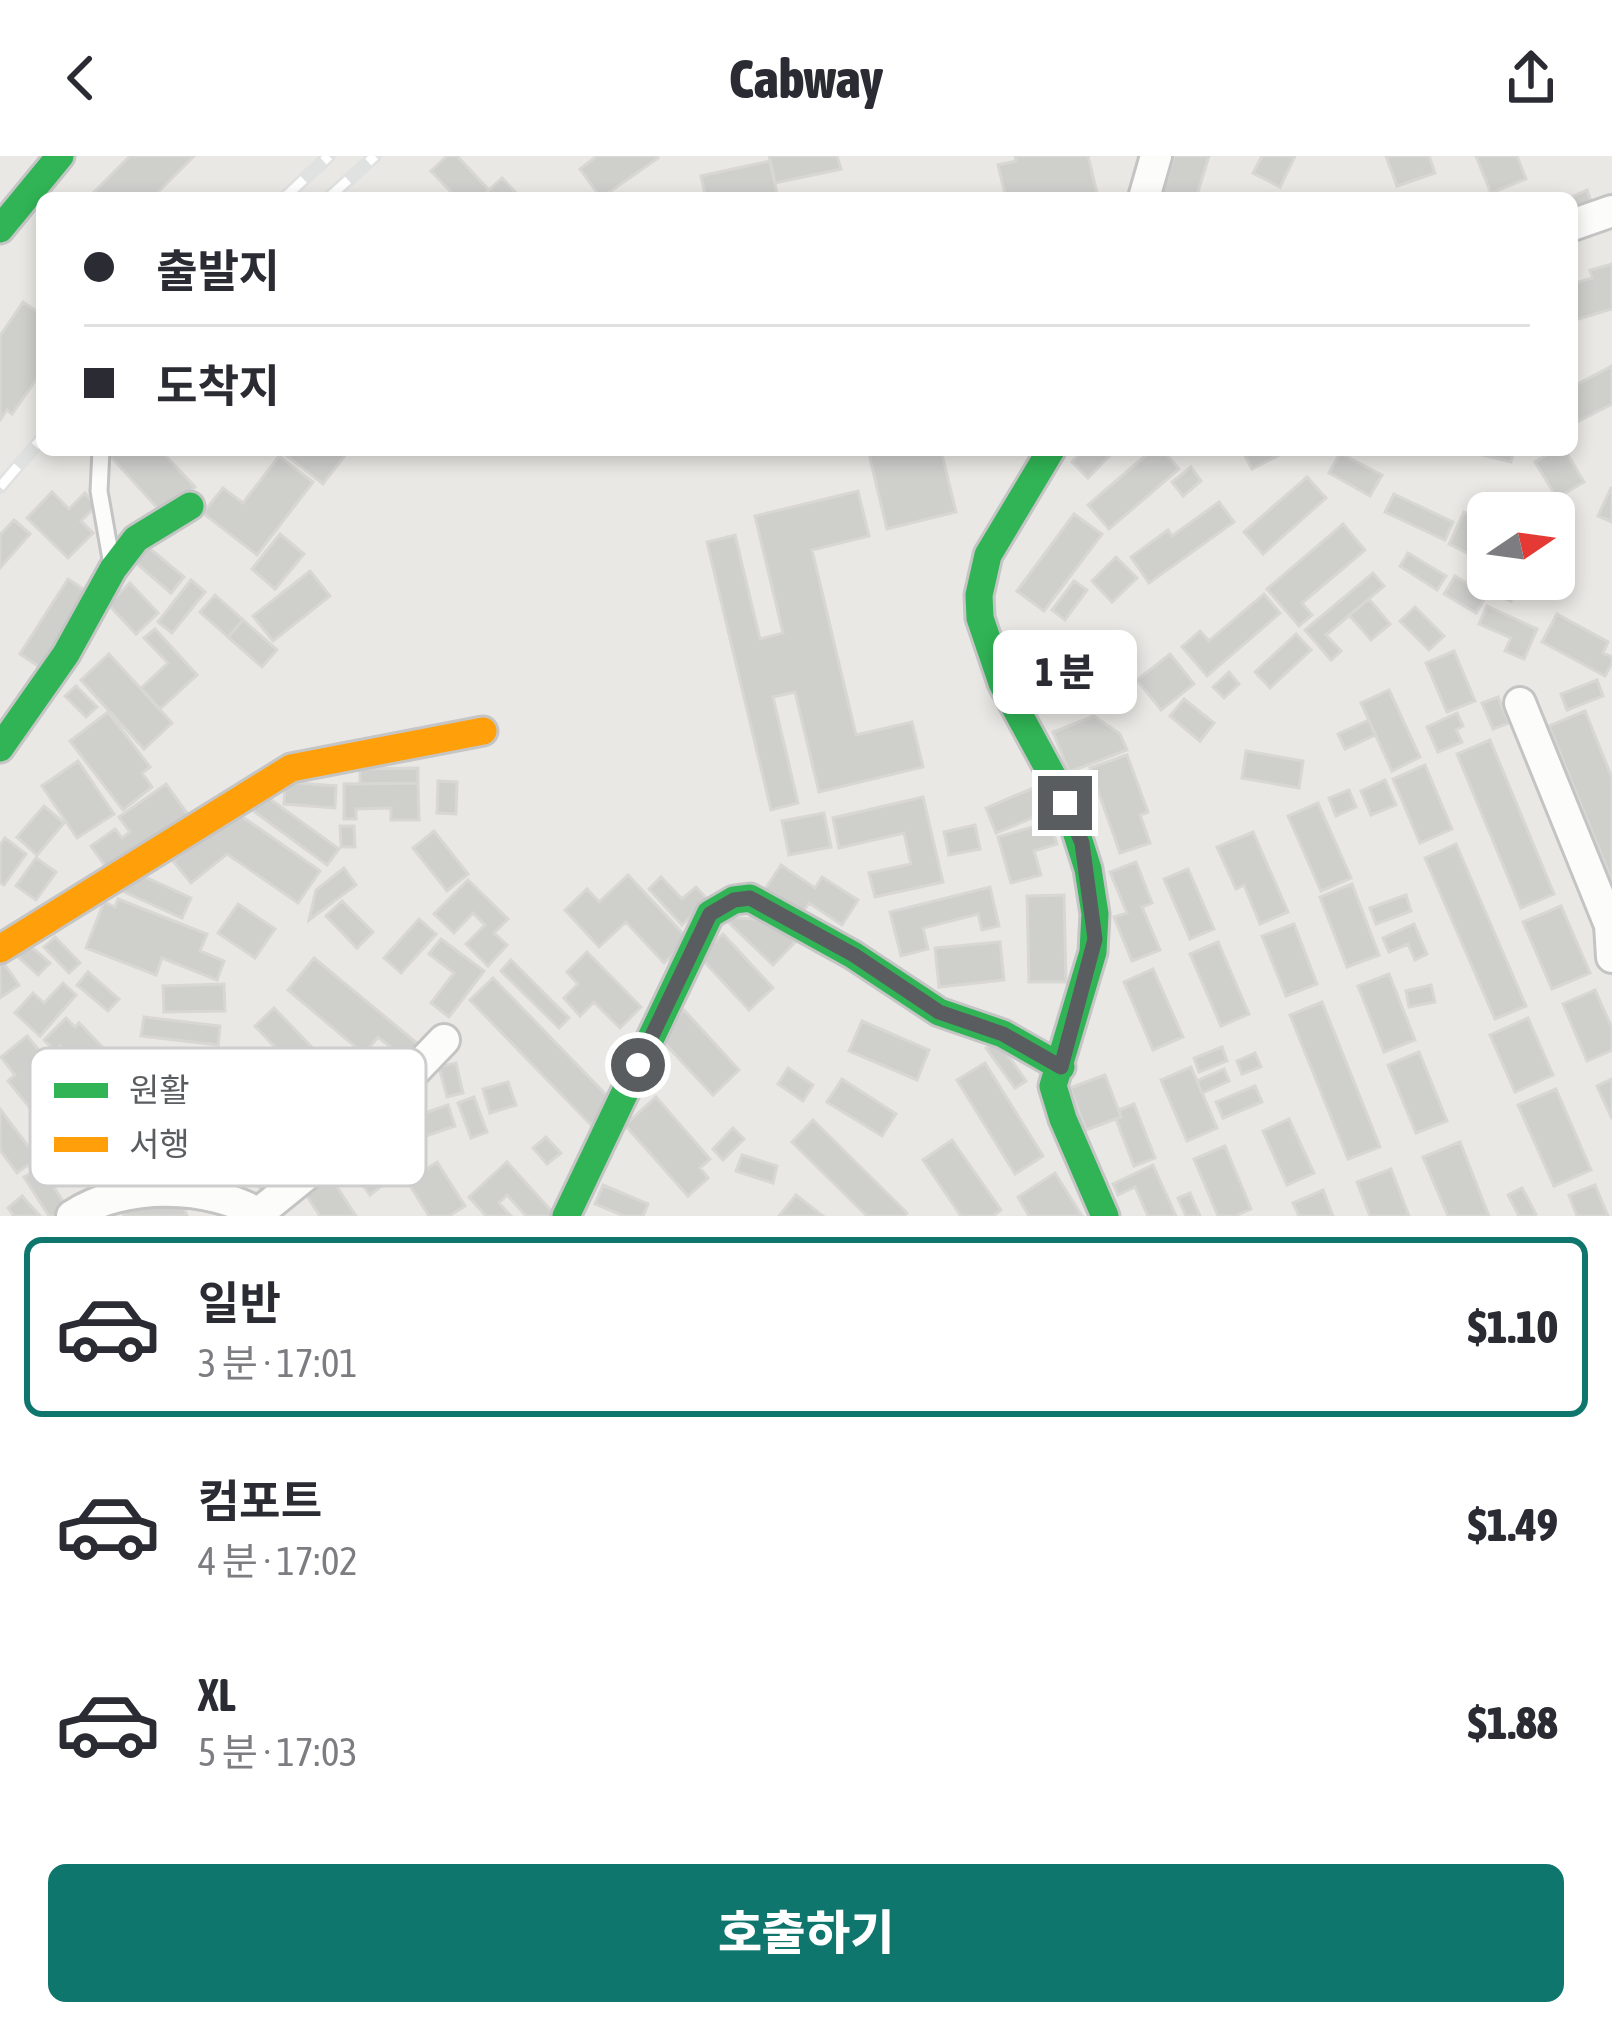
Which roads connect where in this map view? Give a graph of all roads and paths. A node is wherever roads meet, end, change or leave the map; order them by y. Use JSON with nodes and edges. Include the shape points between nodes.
{"nodes":[{"id":1,"x":60,"y":156,"type":"edge"},
{"id":2,"x":1156,"y":156,"type":"edge"},
{"id":3,"x":1146,"y":192,"type":"edge"},
{"id":4,"x":1612,"y":211,"type":"edge"},
{"id":5,"x":1578,"y":223,"type":"edge"},
{"id":6,"x":0,"y":229,"type":"edge"},
{"id":7,"x":101,"y":456,"type":"edge"},
{"id":8,"x":1047,"y":456,"type":"edge"},
{"id":9,"x":190,"y":506,"type":"dead end"},
{"id":10,"x":113,"y":569,"type":"junction"},
{"id":11,"x":1520,"y":703,"type":"dead end"},
{"id":12,"x":483,"y":731,"type":"dead end"},
{"id":13,"x":0,"y":748,"type":"edge"},
{"id":14,"x":0,"y":950,"type":"edge"},
{"id":15,"x":1612,"y":957,"type":"edge"},
{"id":16,"x":444,"y":1040,"type":"dead end"},
{"id":17,"x":426,"y":1059,"type":"edge"},
{"id":18,"x":1061,"y":1067,"type":"junction"},
{"id":19,"x":294,"y":1186,"type":"edge"},
{"id":20,"x":260,"y":1214,"type":"edge"},
{"id":21,"x":72,"y":1216,"type":"edge"},
{"id":22,"x":566,"y":1216,"type":"edge"},
{"id":23,"x":1105,"y":1216,"type":"edge"}],
"edges":[{"from":1,"to":6,"type":"street"},
{"from":2,"to":3,"type":"street"},
{"from":4,"to":5,"type":"street"},
{"from":7,"to":10,"type":"lane"},
{"from":8,"to":18,"type":"street","via":[[987,550],[979,599],[990,656],[1082,843],[1091,891],[1095,939]]},
{"from":9,"to":10,"type":"street","via":[[136,539]]},
{"from":10,"to":13,"type":"street"},
{"from":11,"to":15,"type":"street","via":[[1610,925]]},
{"from":12,"to":14,"type":"street","via":[[291,768]]},
{"from":16,"to":17,"type":"street"},
{"from":18,"to":22,"type":"street","via":[[1003,1034],[939,1012],[750,898],[734,900],[710,914]]},
{"from":18,"to":23,"type":"street","via":[[1056,1108]]},
{"from":19,"to":20,"type":"street"},
{"from":20,"to":21,"type":"street","via":[[172,1190],[93,1202]]}]}
